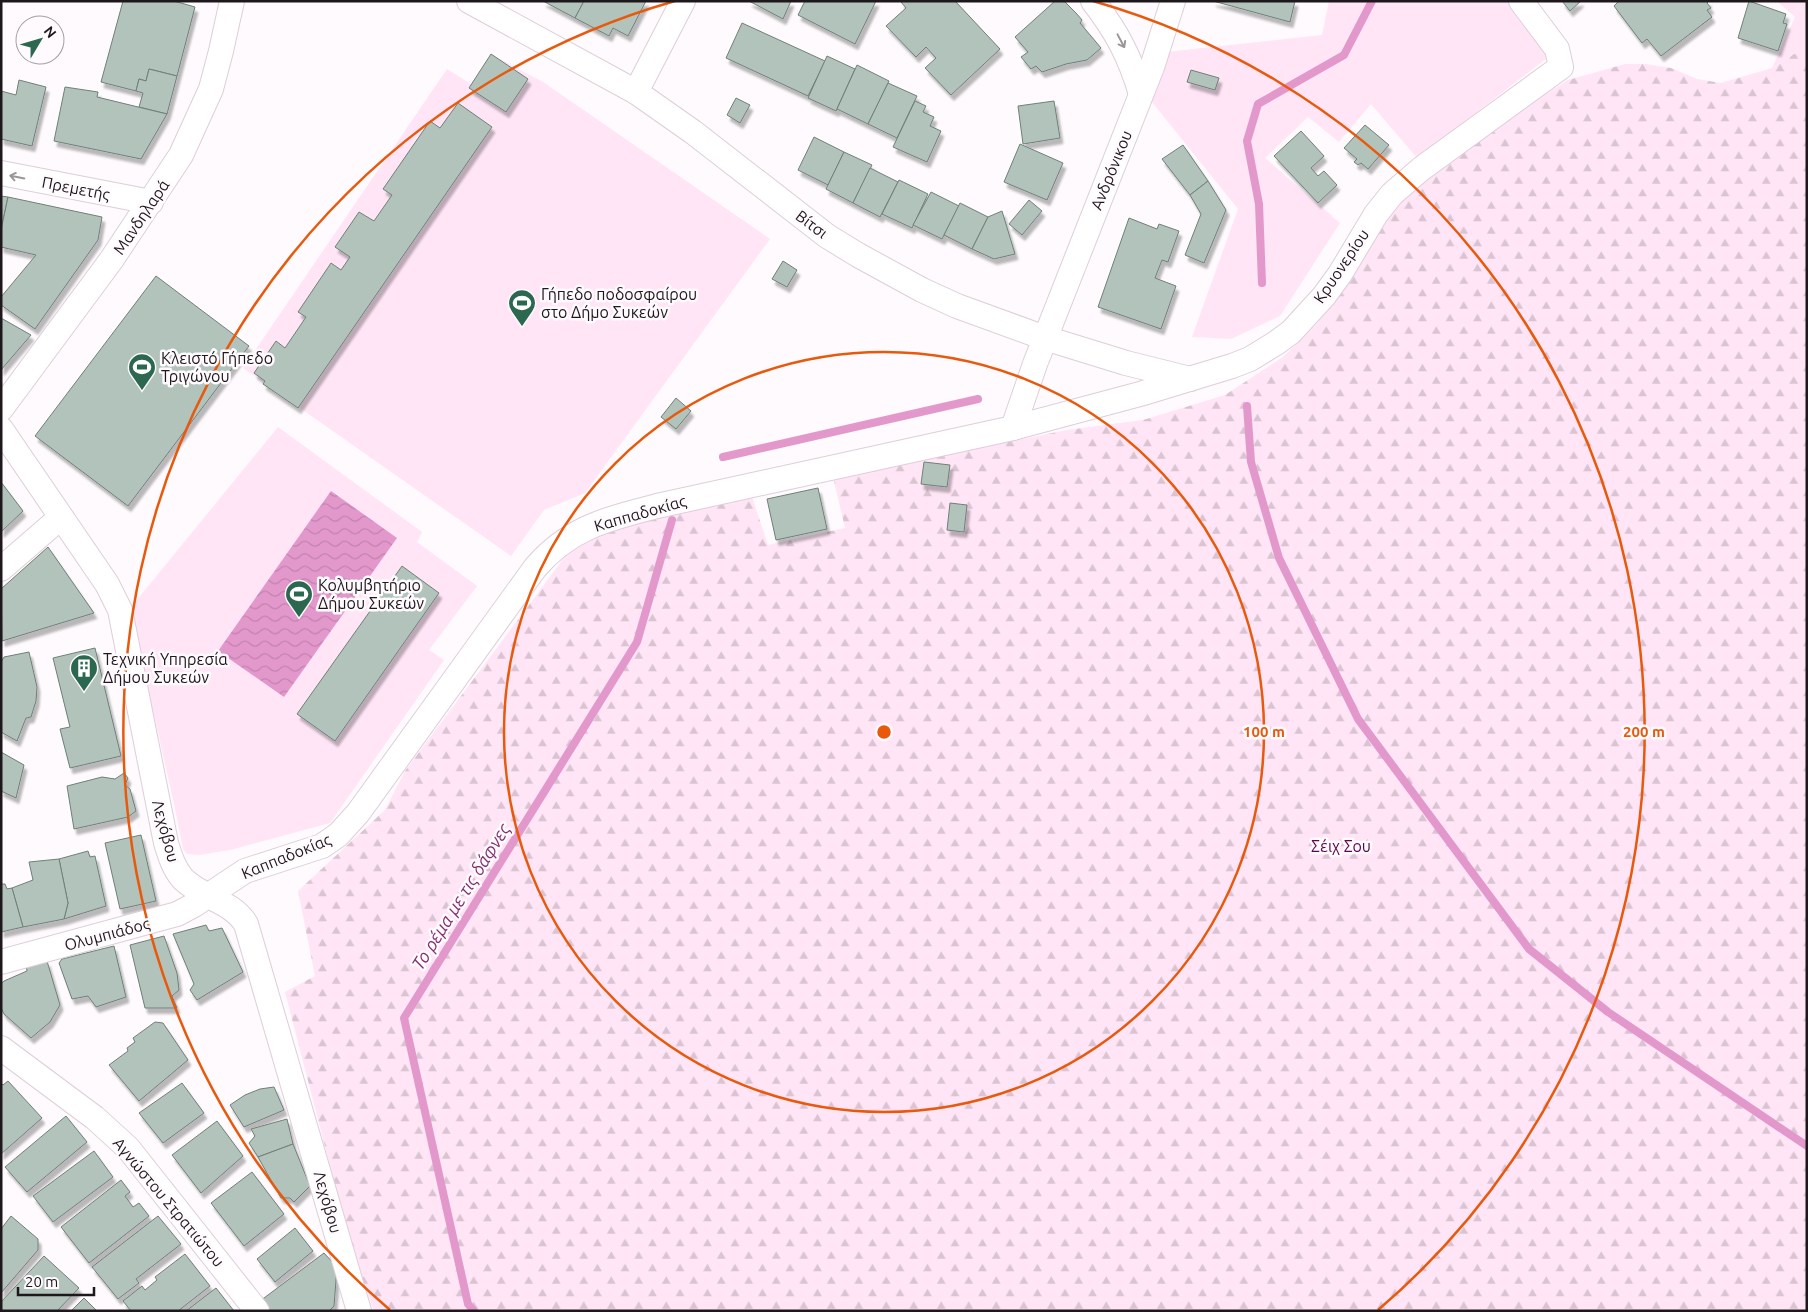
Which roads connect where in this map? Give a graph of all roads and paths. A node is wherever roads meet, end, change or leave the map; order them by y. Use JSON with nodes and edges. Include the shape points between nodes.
{"nodes":[{"id":1,"x":232,"y":1,"type":"edge"},
{"id":2,"x":469,"y":1,"type":"edge"},
{"id":3,"x":683,"y":1,"type":"edge"},
{"id":4,"x":1093,"y":1,"type":"edge"},
{"id":5,"x":1173,"y":1,"type":"edge"},
{"id":6,"x":1521,"y":1,"type":"edge"},
{"id":7,"x":636,"y":92,"type":"junction"},
{"id":8,"x":1141,"y":94,"type":"junction"},
{"id":9,"x":1,"y":174,"type":"edge"},
{"id":10,"x":151,"y":202,"type":"junction"},
{"id":11,"x":1045,"y":338,"type":"junction"},
{"id":12,"x":1190,"y":379,"type":"junction"},
{"id":13,"x":1,"y":409,"type":"edge"},
{"id":14,"x":1013,"y":428,"type":"junction"},
{"id":15,"x":1,"y":429,"type":"edge"},
{"id":16,"x":60,"y":518,"type":"junction"},
{"id":17,"x":1,"y":569,"type":"edge"},
{"id":18,"x":208,"y":895,"type":"junction"},
{"id":19,"x":1,"y":962,"type":"edge"},
{"id":20,"x":1,"y":1048,"type":"edge"},
{"id":21,"x":257,"y":1311,"type":"edge"},
{"id":22,"x":359,"y":1311,"type":"edge"}],
"edges":[{"from":1,"to":10,"type":"street","name":"Μανδηλαρά","via":[[210,90],[181,155]]},
{"from":2,"to":7,"type":"street","name":"Βίτσι"},
{"from":3,"to":7,"type":"street"},
{"from":4,"to":8,"type":"street","one_way":true,"via":[[1125,49]]},
{"from":5,"to":8,"type":"street","name":"Ανδρόνικου"},
{"from":6,"to":12,"type":"street","name":"Κρυονερίου","via":[[1557,49],[1561,67],[1421,169],[1392,194],[1324,296],[1290,332],[1250,359]]},
{"from":7,"to":11,"type":"street","name":"Βίτσι","via":[[827,236],[858,255],[957,306]]},
{"from":8,"to":11,"type":"street","name":"Ανδρόνικου"},
{"from":10,"to":9,"type":"street","name":"Πρεμετής","one_way":true},
{"from":10,"to":13,"type":"street","name":"Μανδηλαρά"},
{"from":11,"to":12,"type":"street","name":"Βίτσι"},
{"from":11,"to":14,"type":"street"},
{"from":12,"to":14,"type":"street","name":"Κρυονερίου"},
{"from":14,"to":18,"type":"street","name":"Καππαδοκίας","via":[[657,506],[579,531],[548,553],[535,568],[358,813],[338,835],[322,846],[245,871]]},
{"from":15,"to":16,"type":"street","name":"Λεχόβου"},
{"from":16,"to":17,"type":"street"},
{"from":16,"to":18,"type":"street","name":"Λεχόβου","via":[[107,584],[120,610],[166,843],[183,879]]},
{"from":18,"to":19,"type":"street","name":"Ολυμπιάδος","via":[[186,910],[164,919]]},
{"from":18,"to":22,"type":"street","name":"Λεχόβου","via":[[239,914],[249,931]]},
{"from":20,"to":21,"type":"street","name":"Αγνώστου Στρατιώτου","via":[[95,1118],[128,1148]]}]}
